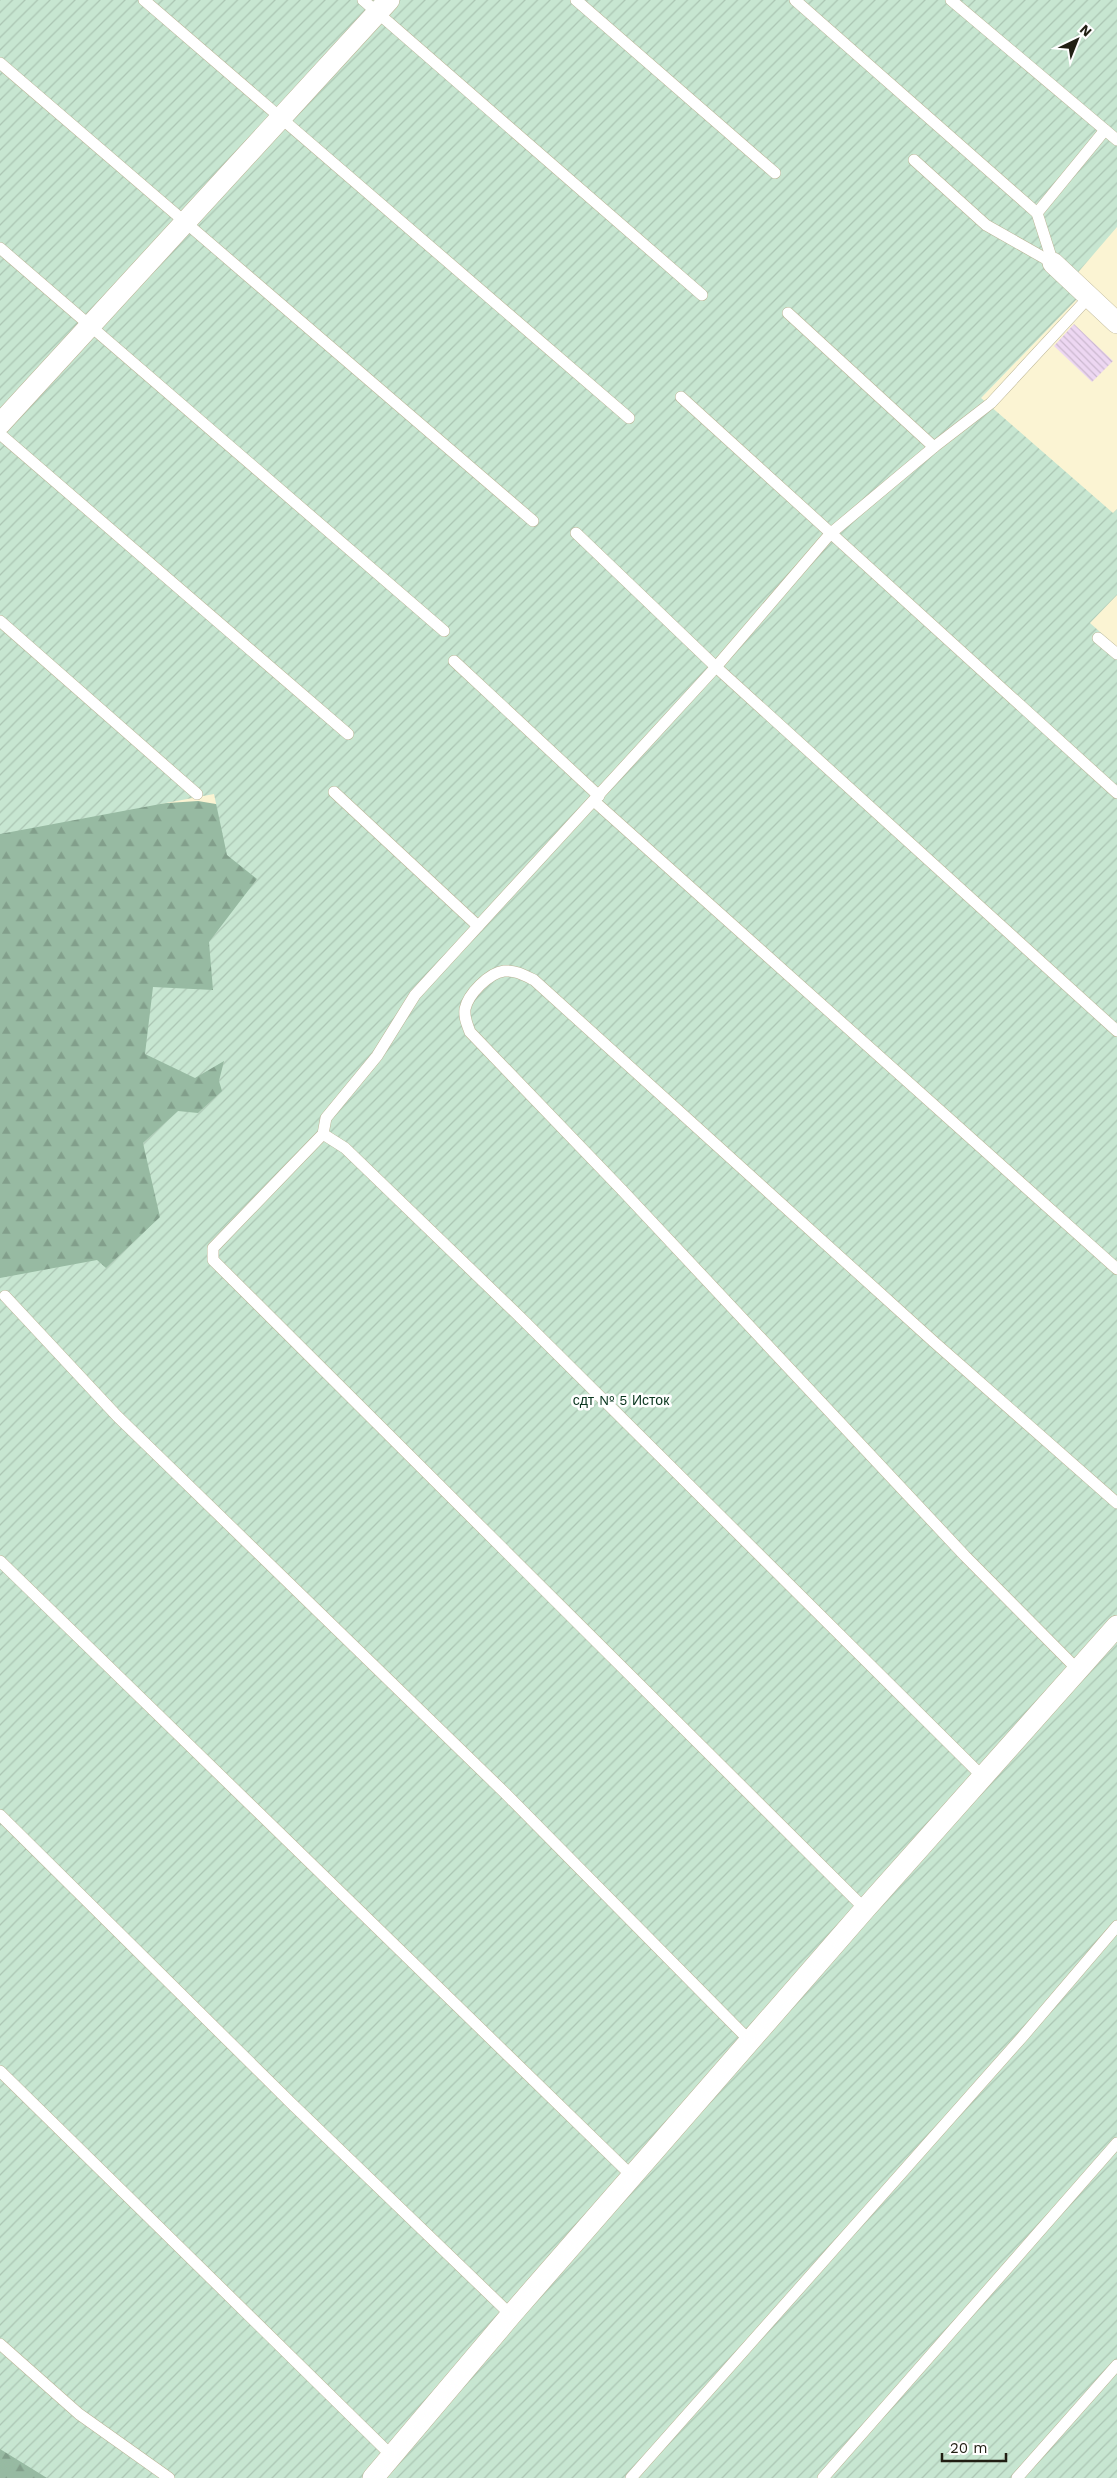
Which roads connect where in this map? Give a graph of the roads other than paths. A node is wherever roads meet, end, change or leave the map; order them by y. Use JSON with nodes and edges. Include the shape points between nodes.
{"nodes":[{"id":1,"x":144,"y":0,"type":"edge"},
{"id":2,"x":576,"y":0,"type":"edge"},
{"id":3,"x":795,"y":0,"type":"edge"},
{"id":4,"x":951,"y":0,"type":"edge"},
{"id":5,"x":377,"y":4,"type":"edge"},
{"id":6,"x":0,"y":62,"type":"edge"},
{"id":7,"x":282,"y":117,"type":"junction"},
{"id":8,"x":1105,"y":130,"type":"junction"},
{"id":9,"x":1117,"y":140,"type":"edge"},
{"id":10,"x":914,"y":160,"type":"dead end"},
{"id":11,"x":775,"y":173,"type":"dead end"},
{"id":12,"x":1037,"y":213,"type":"junction"},
{"id":13,"x":184,"y":222,"type":"junction"},
{"id":14,"x":0,"y":248,"type":"edge"},
{"id":15,"x":1053,"y":263,"type":"junction"},
{"id":16,"x":702,"y":295,"type":"dead end"},
{"id":17,"x":1088,"y":297,"type":"junction"},
{"id":18,"x":788,"y":313,"type":"dead end"},
{"id":19,"x":1117,"y":323,"type":"edge"},
{"id":20,"x":90,"y":326,"type":"junction"},
{"id":21,"x":681,"y":397,"type":"dead end"},
{"id":22,"x":629,"y":418,"type":"dead end"},
{"id":23,"x":0,"y":424,"type":"edge"},
{"id":24,"x":0,"y":434,"type":"edge"},
{"id":25,"x":934,"y":447,"type":"junction"},
{"id":26,"x":533,"y":521,"type":"dead end"},
{"id":27,"x":576,"y":533,"type":"dead end"},
{"id":28,"x":830,"y":534,"type":"junction"},
{"id":29,"x":0,"y":621,"type":"edge"},
{"id":30,"x":444,"y":630,"type":"dead end"},
{"id":31,"x":1098,"y":638,"type":"dead end"},
{"id":32,"x":1117,"y":654,"type":"edge"},
{"id":33,"x":454,"y":661,"type":"dead end"},
{"id":34,"x":716,"y":666,"type":"junction"},
{"id":35,"x":348,"y":734,"type":"dead end"},
{"id":36,"x":334,"y":792,"type":"dead end"},
{"id":37,"x":1117,"y":793,"type":"edge"},
{"id":38,"x":197,"y":794,"type":"dead end"},
{"id":39,"x":596,"y":799,"type":"junction"},
{"id":40,"x":478,"y":926,"type":"junction"},
{"id":41,"x":1117,"y":1031,"type":"edge"},
{"id":42,"x":323,"y":1134,"type":"junction"},
{"id":43,"x":1117,"y":1269,"type":"edge"},
{"id":44,"x":4,"y":1296,"type":"dead end"},
{"id":45,"x":1117,"y":1503,"type":"edge"},
{"id":46,"x":0,"y":1561,"type":"edge"},
{"id":47,"x":1117,"y":1626,"type":"edge"},
{"id":48,"x":1078,"y":1670,"type":"junction"},
{"id":49,"x":982,"y":1776,"type":"junction"},
{"id":50,"x":0,"y":1815,"type":"edge"},
{"id":51,"x":865,"y":1910,"type":"junction"},
{"id":52,"x":1117,"y":1926,"type":"edge"},
{"id":53,"x":751,"y":2042,"type":"junction"},
{"id":54,"x":0,"y":2071,"type":"edge"},
{"id":55,"x":1117,"y":2143,"type":"edge"},
{"id":56,"x":633,"y":2177,"type":"junction"},
{"id":57,"x":511,"y":2315,"type":"junction"},
{"id":58,"x":0,"y":2344,"type":"edge"},
{"id":59,"x":1117,"y":2365,"type":"edge"},
{"id":60,"x":392,"y":2456,"type":"junction"},
{"id":61,"x":169,"y":2478,"type":"edge"},
{"id":62,"x":372,"y":2478,"type":"edge"},
{"id":63,"x":631,"y":2478,"type":"edge"},
{"id":64,"x":823,"y":2478,"type":"edge"},
{"id":65,"x":1017,"y":2478,"type":"edge"}],
"edges":[{"from":1,"to":7,"type":"lane"},
{"from":2,"to":11,"type":"lane"},
{"from":3,"to":12,"type":"lane"},
{"from":4,"to":8,"type":"lane"},
{"from":5,"to":7,"type":"street"},
{"from":5,"to":16,"type":"lane"},
{"from":6,"to":13,"type":"lane"},
{"from":7,"to":13,"type":"street"},
{"from":7,"to":22,"type":"lane"},
{"from":8,"to":9,"type":"lane"},
{"from":8,"to":12,"type":"lane"},
{"from":10,"to":15,"type":"lane","via":[[986,224]]},
{"from":12,"to":15,"type":"lane"},
{"from":13,"to":20,"type":"street"},
{"from":13,"to":26,"type":"lane"},
{"from":14,"to":20,"type":"lane"},
{"from":15,"to":17,"type":"street"},
{"from":17,"to":19,"type":"street"},
{"from":17,"to":25,"type":"lane","via":[[991,403]]},
{"from":18,"to":25,"type":"lane"},
{"from":20,"to":23,"type":"street"},
{"from":20,"to":30,"type":"lane"},
{"from":21,"to":28,"type":"lane"},
{"from":24,"to":35,"type":"lane"},
{"from":25,"to":28,"type":"lane"},
{"from":27,"to":34,"type":"lane"},
{"from":28,"to":34,"type":"lane"},
{"from":28,"to":37,"type":"lane"},
{"from":29,"to":38,"type":"lane"},
{"from":31,"to":32,"type":"lane"},
{"from":33,"to":39,"type":"lane"},
{"from":34,"to":39,"type":"lane"},
{"from":34,"to":41,"type":"lane"},
{"from":36,"to":40,"type":"lane"},
{"from":39,"to":40,"type":"lane"},
{"from":39,"to":43,"type":"lane"},
{"from":40,"to":42,"type":"lane","via":[[415,996],[377,1056],[326,1118]]},
{"from":42,"to":49,"type":"lane","via":[[345,1148],[514,1312]]},
{"from":42,"to":51,"type":"lane","via":[[213,1248],[213,1260]]},
{"from":44,"to":53,"type":"lane","via":[[117,1416],[504,1793]]},
{"from":45,"to":48,"type":"lane","via":[[534,980],[519,972],[503,971],[487,980],[471,996],[465,1020],[470,1032],[965,1556]]},
{"from":46,"to":56,"type":"lane"},
{"from":47,"to":48,"type":"street"},
{"from":48,"to":49,"type":"street"},
{"from":49,"to":51,"type":"street"},
{"from":50,"to":57,"type":"lane"},
{"from":51,"to":53,"type":"street"},
{"from":52,"to":63,"type":"lane"},
{"from":53,"to":56,"type":"street"},
{"from":54,"to":60,"type":"lane"},
{"from":55,"to":64,"type":"lane"},
{"from":56,"to":57,"type":"street"},
{"from":57,"to":60,"type":"street"},
{"from":58,"to":61,"type":"lane","via":[[78,2414]]},
{"from":59,"to":65,"type":"lane"},
{"from":60,"to":62,"type":"street"}]}
